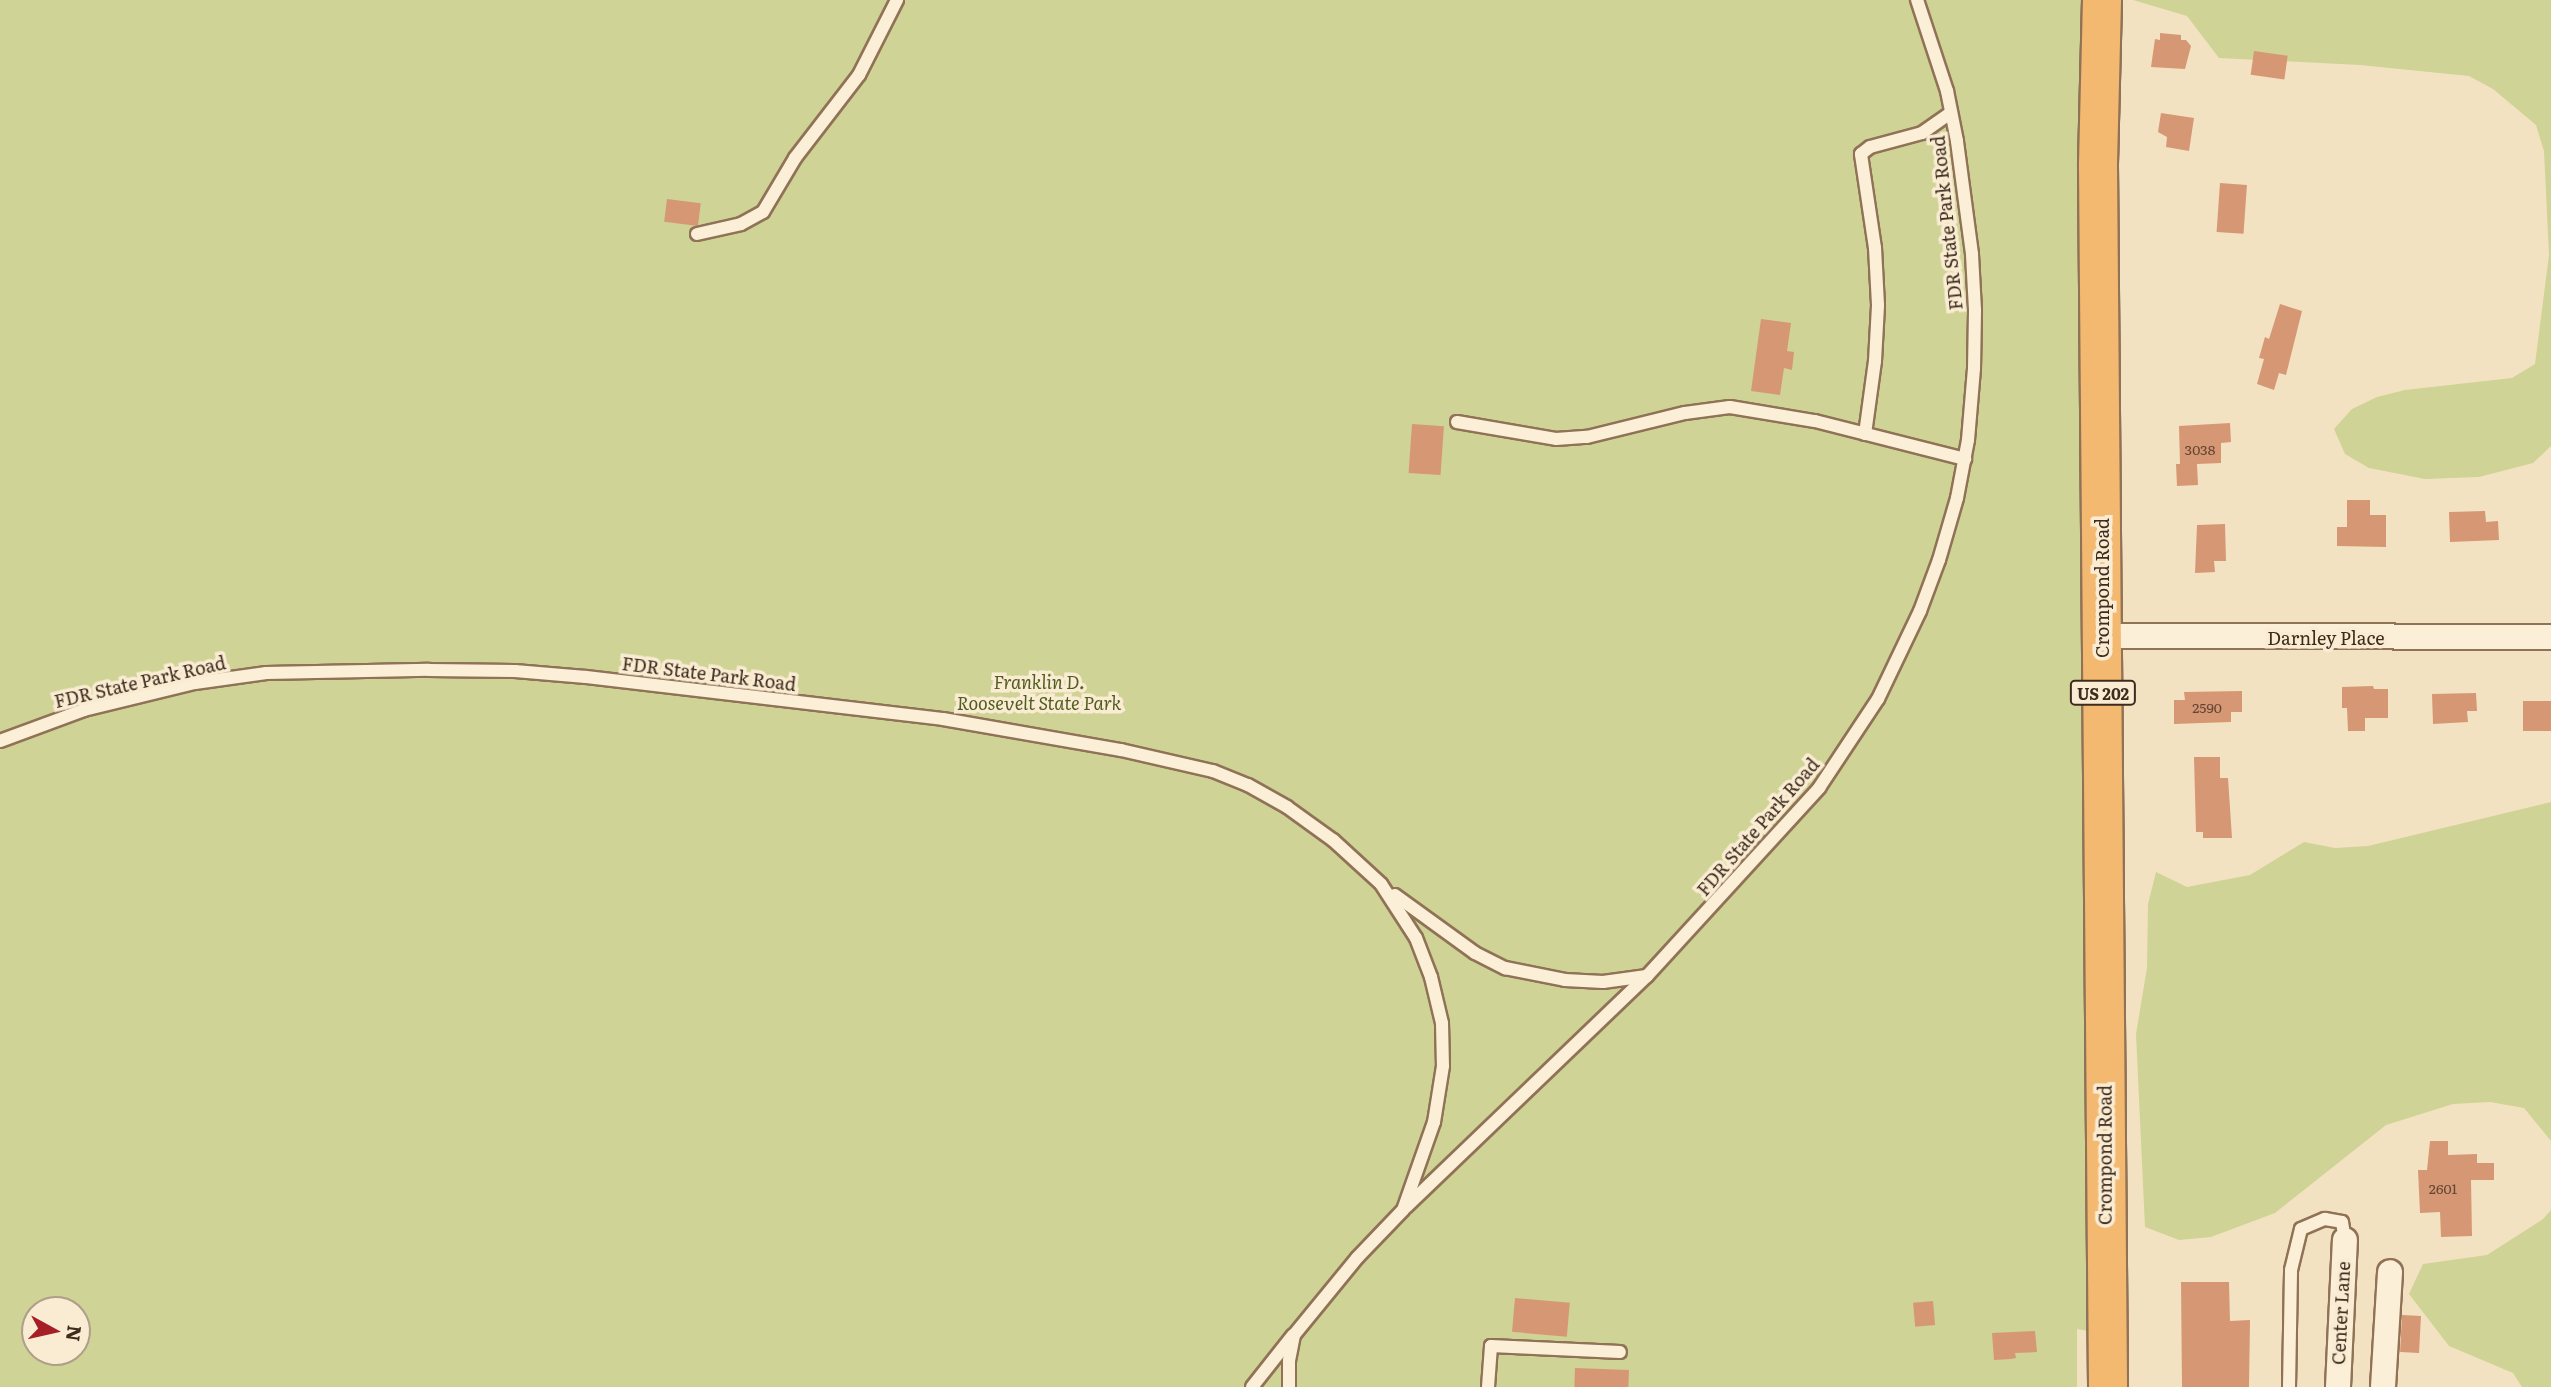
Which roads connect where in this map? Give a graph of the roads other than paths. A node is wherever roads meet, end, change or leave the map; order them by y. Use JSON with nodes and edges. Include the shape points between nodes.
{"nodes":[{"id":1,"x":897,"y":0,"type":"edge"},
{"id":2,"x":1917,"y":0,"type":"edge"},
{"id":3,"x":2102,"y":0,"type":"edge"},
{"id":4,"x":1951,"y":113,"type":"junction"},
{"id":5,"x":697,"y":234,"type":"dead end"},
{"id":6,"x":1457,"y":422,"type":"dead end"},
{"id":7,"x":1865,"y":434,"type":"junction"},
{"id":8,"x":1965,"y":459,"type":"junction"},
{"id":9,"x":2102,"y":636,"type":"junction"},
{"id":10,"x":2551,"y":637,"type":"edge"},
{"id":11,"x":0,"y":741,"type":"edge"},
{"id":12,"x":1381,"y":884,"type":"junction"},
{"id":13,"x":1647,"y":976,"type":"junction"},
{"id":14,"x":1403,"y":1210,"type":"junction"},
{"id":15,"x":2345,"y":1240,"type":"joint"},
{"id":16,"x":2390,"y":1272,"type":"dead end"},
{"id":17,"x":1294,"y":1335,"type":"junction"},
{"id":18,"x":1620,"y":1352,"type":"dead end"},
{"id":19,"x":1252,"y":1387,"type":"edge"},
{"id":20,"x":1289,"y":1387,"type":"edge"},
{"id":21,"x":1488,"y":1387,"type":"edge"},
{"id":22,"x":2108,"y":1387,"type":"edge"},
{"id":23,"x":2289,"y":1387,"type":"edge"},
{"id":24,"x":2338,"y":1387,"type":"edge"},
{"id":25,"x":2383,"y":1387,"type":"edge"}],
"edges":[{"from":1,"to":5,"type":"lane","via":[[859,75],[795,158],[763,212],[741,224]]},
{"from":2,"to":4,"type":"lane","name":"FDR State Park Road"},
{"from":3,"to":9,"type":"highway","name":"Crompond Road","number":"US 202","via":[[2098,166]]},
{"from":4,"to":7,"type":"lane","via":[[1922,133],[1870,147],[1861,154],[1878,305]]},
{"from":4,"to":8,"type":"lane","name":"FDR State Park Road","via":[[1965,192],[1975,310]]},
{"from":6,"to":7,"type":"lane","via":[[1556,439],[1587,437],[1730,407]]},
{"from":7,"to":8,"type":"lane"},
{"from":8,"to":13,"type":"lane","name":"FDR State Park Road","via":[[1947,535],[1920,611],[1878,699],[1847,750],[1773,842]]},
{"from":9,"to":10,"type":"street","name":"Darnley Place"},
{"from":9,"to":22,"type":"highway","name":"Crompond Road","number":"US 202"},
{"from":11,"to":12,"type":"lane","name":"FDR State Park Road","via":[[85,710],[195,683],[267,673],[429,670],[586,677],[943,719],[1213,771],[1287,807],[1333,840]]},
{"from":12,"to":13,"type":"lane","name":"FDR State Park Road","via":[[1439,929],[1505,968],[1565,980],[1604,982]]},
{"from":12,"to":14,"type":"lane","name":"FDR State Park Road","via":[[1416,938],[1442,1023],[1443,1066],[1433,1122]]},
{"from":13,"to":14,"type":"lane","name":"FDR State Park Road"},
{"from":14,"to":17,"type":"lane","name":"FDR State Park Road"},
{"from":15,"to":23,"type":"lane","via":[[2342,1222],[2325,1219],[2301,1229],[2291,1270]]},
{"from":15,"to":24,"type":"street","name":"Center Lane"},
{"from":16,"to":25,"type":"street"},
{"from":17,"to":19,"type":"lane","name":"FDR State Park Road"},
{"from":17,"to":20,"type":"lane"},
{"from":18,"to":21,"type":"lane","via":[[1491,1346]]}]}
